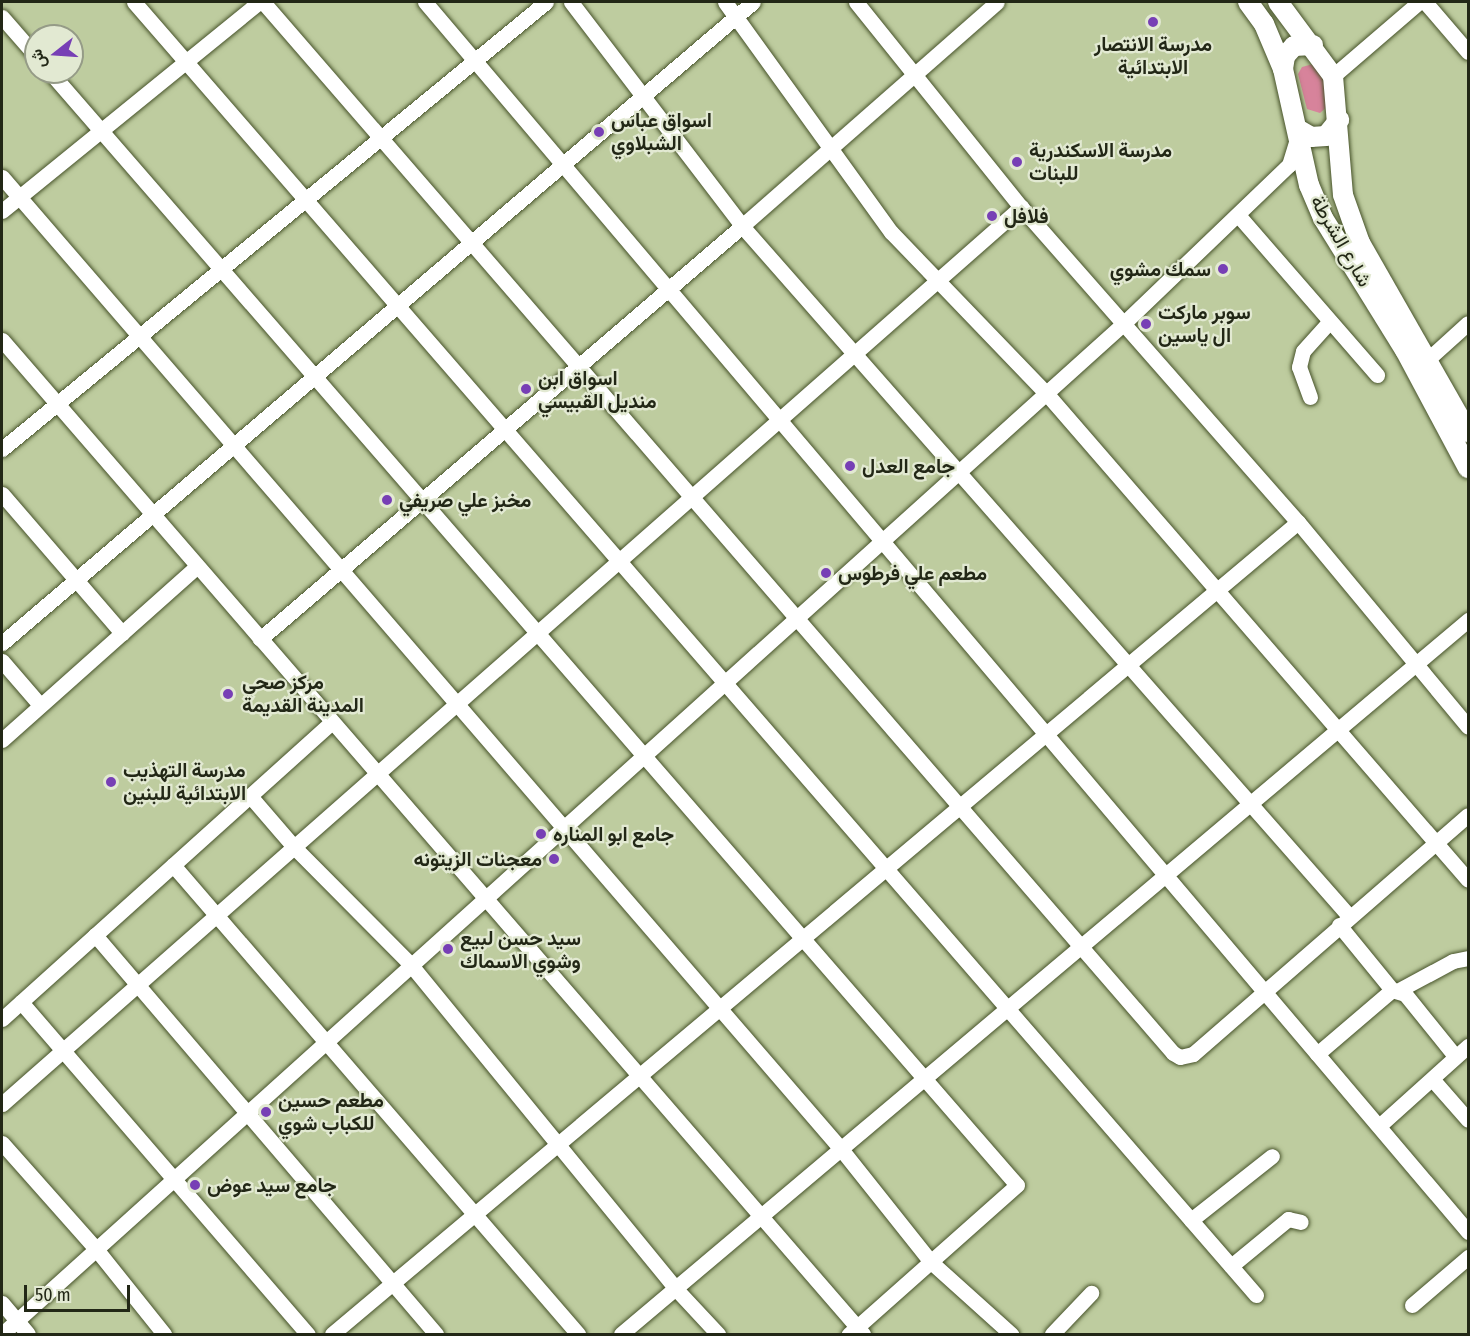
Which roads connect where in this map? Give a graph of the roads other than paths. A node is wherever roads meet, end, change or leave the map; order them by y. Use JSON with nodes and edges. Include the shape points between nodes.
{"nodes":[{"id":1,"x":134,"y":2,"type":"edge"},
{"id":2,"x":261,"y":2,"type":"edge"},
{"id":3,"x":425,"y":2,"type":"edge"},
{"id":4,"x":546,"y":2,"type":"edge"},
{"id":5,"x":571,"y":2,"type":"edge"},
{"id":6,"x":725,"y":2,"type":"edge"},
{"id":7,"x":753,"y":2,"type":"edge"},
{"id":8,"x":856,"y":2,"type":"edge"},
{"id":9,"x":997,"y":2,"type":"edge"},
{"id":10,"x":1248,"y":2,"type":"edge"},
{"id":11,"x":1278,"y":2,"type":"edge"},
{"id":12,"x":1419,"y":2,"type":"edge"},
{"id":13,"x":1425,"y":2,"type":"edge"},
{"id":14,"x":2,"y":16,"type":"edge"},
{"id":15,"x":736,"y":16,"type":"junction"},
{"id":16,"x":24,"y":42,"type":"edge"},
{"id":17,"x":1313,"y":45,"type":"junction"},
{"id":18,"x":1467,"y":47,"type":"edge"},
{"id":19,"x":475,"y":60,"type":"junction"},
{"id":20,"x":185,"y":61,"type":"junction"},
{"id":21,"x":1283,"y":69,"type":"junction"},
{"id":22,"x":913,"y":75,"type":"junction"},
{"id":23,"x":1333,"y":76,"type":"junction"},
{"id":24,"x":61,"y":84,"type":"edge"},
{"id":25,"x":642,"y":95,"type":"junction"},
{"id":26,"x":1339,"y":120,"type":"junction"},
{"id":27,"x":1299,"y":130,"type":"junction"},
{"id":28,"x":102,"y":131,"type":"junction"},
{"id":29,"x":381,"y":138,"type":"junction"},
{"id":30,"x":830,"y":147,"type":"junction"},
{"id":31,"x":563,"y":164,"type":"junction"},
{"id":32,"x":2,"y":177,"type":"edge"},
{"id":33,"x":19,"y":197,"type":"junction"},
{"id":34,"x":305,"y":200,"type":"junction"},
{"id":35,"x":1021,"y":207,"type":"junction"},
{"id":36,"x":2,"y":211,"type":"edge"},
{"id":37,"x":1238,"y":215,"type":"junction"},
{"id":38,"x":742,"y":226,"type":"junction"},
{"id":39,"x":471,"y":242,"type":"junction"},
{"id":40,"x":221,"y":270,"type":"junction"},
{"id":41,"x":936,"y":282,"type":"junction"},
{"id":42,"x":667,"y":287,"type":"junction"},
{"id":43,"x":397,"y":306,"type":"junction"},
{"id":44,"x":1330,"y":321,"type":"junction"},
{"id":45,"x":1124,"y":323,"type":"junction"},
{"id":46,"x":1468,"y":323,"type":"edge"},
{"id":47,"x":139,"y":336,"type":"junction"},
{"id":48,"x":2,"y":340,"type":"edge"},
{"id":49,"x":854,"y":354,"type":"junction"},
{"id":50,"x":1427,"y":360,"type":"junction"},
{"id":51,"x":577,"y":365,"type":"junction"},
{"id":52,"x":1377,"y":375,"type":"dead end"},
{"id":53,"x":314,"y":376,"type":"junction"},
{"id":54,"x":1046,"y":393,"type":"junction"},
{"id":55,"x":1310,"y":397,"type":"dead end"},
{"id":56,"x":57,"y":404,"type":"junction"},
{"id":57,"x":780,"y":420,"type":"junction"},
{"id":58,"x":503,"y":429,"type":"junction"},
{"id":59,"x":1468,"y":432,"type":"edge"},
{"id":60,"x":233,"y":445,"type":"junction"},
{"id":61,"x":2,"y":449,"type":"edge"},
{"id":62,"x":1468,"y":468,"type":"edge"},
{"id":63,"x":958,"y":472,"type":"junction"},
{"id":64,"x":2,"y":494,"type":"edge"},
{"id":65,"x":691,"y":497,"type":"junction"},
{"id":66,"x":421,"y":500,"type":"junction"},
{"id":67,"x":152,"y":514,"type":"junction"},
{"id":68,"x":1298,"y":522,"type":"junction"},
{"id":69,"x":882,"y":541,"type":"junction"},
{"id":70,"x":618,"y":562,"type":"junction"},
{"id":71,"x":197,"y":566,"type":"junction"},
{"id":72,"x":340,"y":569,"type":"junction"},
{"id":73,"x":76,"y":580,"type":"junction"},
{"id":74,"x":1218,"y":589,"type":"junction"},
{"id":75,"x":796,"y":618,"type":"junction"},
{"id":76,"x":1468,"y":620,"type":"edge"},
{"id":77,"x":122,"y":633,"type":"junction"},
{"id":78,"x":537,"y":633,"type":"junction"},
{"id":79,"x":260,"y":639,"type":"junction"},
{"id":80,"x":2,"y":643,"type":"edge"},
{"id":81,"x":2,"y":660,"type":"edge"},
{"id":82,"x":1418,"y":663,"type":"junction"},
{"id":83,"x":1128,"y":665,"type":"junction"},
{"id":84,"x":723,"y":684,"type":"junction"},
{"id":85,"x":456,"y":704,"type":"junction"},
{"id":86,"x":40,"y":705,"type":"junction"},
{"id":87,"x":332,"y":722,"type":"junction"},
{"id":88,"x":1468,"y":727,"type":"edge"},
{"id":89,"x":1339,"y":730,"type":"junction"},
{"id":90,"x":1046,"y":734,"type":"junction"},
{"id":91,"x":2,"y":740,"type":"edge"},
{"id":92,"x":643,"y":755,"type":"junction"},
{"id":93,"x":377,"y":774,"type":"junction"},
{"id":94,"x":250,"y":796,"type":"junction"},
{"id":95,"x":1251,"y":805,"type":"junction"},
{"id":96,"x":959,"y":807,"type":"junction"},
{"id":97,"x":1468,"y":815,"type":"edge"},
{"id":98,"x":563,"y":828,"type":"junction"},
{"id":99,"x":1437,"y":842,"type":"junction"},
{"id":100,"x":294,"y":846,"type":"junction"},
{"id":101,"x":173,"y":866,"type":"junction"},
{"id":102,"x":885,"y":870,"type":"junction"},
{"id":103,"x":1166,"y":876,"type":"junction"},
{"id":104,"x":1468,"y":880,"type":"edge"},
{"id":105,"x":485,"y":898,"type":"junction"},
{"id":106,"x":216,"y":916,"type":"junction"},
{"id":107,"x":1344,"y":921,"type":"junction"},
{"id":108,"x":95,"y":935,"type":"junction"},
{"id":109,"x":803,"y":939,"type":"junction"},
{"id":110,"x":1081,"y":948,"type":"junction"},
{"id":111,"x":1468,"y":958,"type":"edge"},
{"id":112,"x":411,"y":965,"type":"junction"},
{"id":113,"x":137,"y":985,"type":"junction"},
{"id":114,"x":1264,"y":990,"type":"junction"},
{"id":115,"x":1395,"y":990,"type":"junction"},
{"id":116,"x":21,"y":1002,"type":"junction"},
{"id":117,"x":720,"y":1008,"type":"junction"},
{"id":118,"x":1006,"y":1010,"type":"junction"},
{"id":119,"x":2,"y":1019,"type":"edge"},
{"id":120,"x":325,"y":1042,"type":"junction"},
{"id":121,"x":1468,"y":1046,"type":"edge"},
{"id":122,"x":63,"y":1050,"type":"junction"},
{"id":123,"x":1317,"y":1054,"type":"junction"},
{"id":124,"x":1455,"y":1056,"type":"junction"},
{"id":125,"x":639,"y":1076,"type":"junction"},
{"id":126,"x":925,"y":1079,"type":"junction"},
{"id":127,"x":1433,"y":1080,"type":"junction"},
{"id":128,"x":2,"y":1104,"type":"edge"},
{"id":129,"x":247,"y":1113,"type":"junction"},
{"id":130,"x":1468,"y":1120,"type":"edge"},
{"id":131,"x":1379,"y":1126,"type":"junction"},
{"id":132,"x":2,"y":1143,"type":"edge"},
{"id":133,"x":560,"y":1143,"type":"junction"},
{"id":134,"x":841,"y":1149,"type":"junction"},
{"id":135,"x":1272,"y":1156,"type":"dead end"},
{"id":136,"x":174,"y":1179,"type":"junction"},
{"id":137,"x":475,"y":1214,"type":"junction"},
{"id":138,"x":761,"y":1217,"type":"junction"},
{"id":139,"x":1191,"y":1220,"type":"junction"},
{"id":140,"x":1301,"y":1222,"type":"dead end"},
{"id":141,"x":1468,"y":1232,"type":"edge"},
{"id":142,"x":96,"y":1249,"type":"junction"},
{"id":143,"x":1468,"y":1257,"type":"edge"},
{"id":144,"x":931,"y":1262,"type":"junction"},
{"id":145,"x":1231,"y":1266,"type":"junction"},
{"id":146,"x":393,"y":1283,"type":"junction"},
{"id":147,"x":676,"y":1289,"type":"junction"},
{"id":148,"x":1090,"y":1293,"type":"dead end"},
{"id":149,"x":1256,"y":1295,"type":"dead end"},
{"id":150,"x":2,"y":1303,"type":"edge"},
{"id":151,"x":1412,"y":1305,"type":"dead end"},
{"id":152,"x":16,"y":1321,"type":"junction"},
{"id":153,"x":856,"y":1332,"type":"edge"},
{"id":154,"x":2,"y":1334,"type":"edge"},
{"id":155,"x":28,"y":1335,"type":"edge"},
{"id":156,"x":164,"y":1335,"type":"edge"},
{"id":157,"x":308,"y":1335,"type":"edge"},
{"id":158,"x":332,"y":1335,"type":"edge"},
{"id":159,"x":436,"y":1335,"type":"edge"},
{"id":160,"x":578,"y":1335,"type":"edge"},
{"id":161,"x":621,"y":1335,"type":"edge"},
{"id":162,"x":718,"y":1335,"type":"edge"},
{"id":163,"x":1011,"y":1335,"type":"edge"},
{"id":164,"x":1052,"y":1335,"type":"edge"}],
"edges":[{"from":1,"to":20,"type":"street"},
{"from":2,"to":20,"type":"street"},
{"from":2,"to":29,"type":"street"},
{"from":3,"to":19,"type":"street"},
{"from":4,"to":19,"type":"street"},
{"from":5,"to":25,"type":"street"},
{"from":6,"to":15,"type":"street"},
{"from":7,"to":15,"type":"street"},
{"from":8,"to":22,"type":"street"},
{"from":9,"to":22,"type":"street"},
{"from":10,"to":21,"type":"main road","name":"شارع الشرطة","via":[[1270,35]]},
{"from":11,"to":17,"type":"main road","name":"شارع الشرطة"},
{"from":12,"to":23,"type":"street"},
{"from":13,"to":18,"type":"street"},
{"from":14,"to":16,"type":"street"},
{"from":15,"to":25,"type":"street"},
{"from":15,"to":30,"type":"street"},
{"from":17,"to":21,"type":"main road","via":[[1300,44],[1289,50]]},
{"from":17,"to":23,"type":"main road","name":"شارع الشرطة"},
{"from":19,"to":29,"type":"street"},
{"from":19,"to":31,"type":"street"},
{"from":20,"to":28,"type":"street"},
{"from":20,"to":34,"type":"street"},
{"from":21,"to":27,"type":"main road","name":"شارع الشرطة"},
{"from":22,"to":30,"type":"street"},
{"from":22,"to":35,"type":"street"},
{"from":23,"to":26,"type":"main road","name":"شارع الشرطة"},
{"from":24,"to":28,"type":"street"},
{"from":25,"to":31,"type":"street"},
{"from":25,"to":38,"type":"street"},
{"from":26,"to":27,"type":"main road","via":[[1332,132],[1318,138]]},
{"from":26,"to":50,"type":"main road","name":"شارع الشرطة","via":[[1343,195],[1352,223]]},
{"from":27,"to":37,"type":"street","via":[[1289,165]]},
{"from":27,"to":62,"type":"main road","name":"شارع الشرطة","via":[[1309,185],[1323,218],[1405,350]]},
{"from":28,"to":33,"type":"street"},
{"from":28,"to":40,"type":"street"},
{"from":29,"to":34,"type":"street"},
{"from":29,"to":39,"type":"street"},
{"from":30,"to":38,"type":"street"},
{"from":30,"to":41,"type":"street","via":[[891,232]]},
{"from":31,"to":39,"type":"street"},
{"from":31,"to":42,"type":"street"},
{"from":32,"to":33,"type":"street"},
{"from":33,"to":36,"type":"street"},
{"from":33,"to":47,"type":"street"},
{"from":34,"to":40,"type":"street"},
{"from":34,"to":43,"type":"street"},
{"from":35,"to":41,"type":"street"},
{"from":35,"to":45,"type":"street"},
{"from":37,"to":44,"type":"street"},
{"from":37,"to":45,"type":"street"},
{"from":38,"to":42,"type":"street"},
{"from":38,"to":49,"type":"street"},
{"from":39,"to":43,"type":"street"},
{"from":39,"to":51,"type":"street"},
{"from":40,"to":47,"type":"street"},
{"from":40,"to":53,"type":"street"},
{"from":41,"to":49,"type":"street"},
{"from":41,"to":54,"type":"street"},
{"from":42,"to":51,"type":"street"},
{"from":42,"to":57,"type":"street"},
{"from":43,"to":53,"type":"street"},
{"from":43,"to":58,"type":"street"},
{"from":44,"to":52,"type":"street"},
{"from":44,"to":55,"type":"street","via":[[1303,351],[1299,367]]},
{"from":45,"to":54,"type":"street"},
{"from":45,"to":68,"type":"street"},
{"from":46,"to":50,"type":"street"},
{"from":47,"to":56,"type":"street"},
{"from":47,"to":60,"type":"street"},
{"from":48,"to":56,"type":"street"},
{"from":49,"to":57,"type":"street"},
{"from":49,"to":63,"type":"street"},
{"from":50,"to":59,"type":"main road","name":"شارع الشرطة"},
{"from":51,"to":58,"type":"street"},
{"from":51,"to":65,"type":"street"},
{"from":53,"to":60,"type":"street"},
{"from":53,"to":66,"type":"street"},
{"from":54,"to":63,"type":"street"},
{"from":54,"to":74,"type":"street"},
{"from":56,"to":61,"type":"street"},
{"from":56,"to":67,"type":"street"},
{"from":57,"to":65,"type":"street"},
{"from":57,"to":69,"type":"street"},
{"from":58,"to":66,"type":"street"},
{"from":58,"to":70,"type":"street"},
{"from":60,"to":67,"type":"street"},
{"from":60,"to":72,"type":"street"},
{"from":63,"to":69,"type":"street"},
{"from":63,"to":83,"type":"street"},
{"from":64,"to":73,"type":"street"},
{"from":65,"to":70,"type":"street"},
{"from":65,"to":75,"type":"street"},
{"from":66,"to":72,"type":"street"},
{"from":66,"to":78,"type":"street"},
{"from":67,"to":71,"type":"street"},
{"from":67,"to":73,"type":"street"},
{"from":68,"to":74,"type":"street"},
{"from":68,"to":82,"type":"street"},
{"from":69,"to":75,"type":"street"},
{"from":69,"to":90,"type":"street"},
{"from":70,"to":78,"type":"street"},
{"from":70,"to":84,"type":"street"},
{"from":71,"to":77,"type":"street"},
{"from":71,"to":79,"type":"street"},
{"from":72,"to":79,"type":"street"},
{"from":72,"to":85,"type":"street"},
{"from":73,"to":77,"type":"street"},
{"from":73,"to":80,"type":"street"},
{"from":74,"to":83,"type":"street"},
{"from":74,"to":89,"type":"street"},
{"from":75,"to":84,"type":"street"},
{"from":75,"to":96,"type":"street"},
{"from":76,"to":82,"type":"street"},
{"from":77,"to":86,"type":"street"},
{"from":78,"to":85,"type":"street"},
{"from":78,"to":92,"type":"street"},
{"from":79,"to":87,"type":"street"},
{"from":81,"to":86,"type":"street"},
{"from":82,"to":88,"type":"street"},
{"from":82,"to":89,"type":"street"},
{"from":83,"to":90,"type":"street"},
{"from":83,"to":95,"type":"street"},
{"from":84,"to":92,"type":"street"},
{"from":84,"to":102,"type":"street"},
{"from":85,"to":93,"type":"street"},
{"from":85,"to":98,"type":"street"},
{"from":86,"to":91,"type":"street"},
{"from":87,"to":93,"type":"street"},
{"from":87,"to":94,"type":"street"},
{"from":89,"to":95,"type":"street"},
{"from":89,"to":99,"type":"street"},
{"from":90,"to":96,"type":"street"},
{"from":90,"to":103,"type":"street"},
{"from":92,"to":98,"type":"street"},
{"from":92,"to":109,"type":"street"},
{"from":93,"to":100,"type":"street"},
{"from":93,"to":105,"type":"street"},
{"from":94,"to":100,"type":"street"},
{"from":94,"to":101,"type":"street"},
{"from":95,"to":103,"type":"street"},
{"from":95,"to":107,"type":"street"},
{"from":96,"to":102,"type":"street"},
{"from":96,"to":110,"type":"street"},
{"from":97,"to":99,"type":"street"},
{"from":98,"to":105,"type":"street"},
{"from":98,"to":117,"type":"street"},
{"from":99,"to":104,"type":"street"},
{"from":99,"to":107,"type":"street"},
{"from":100,"to":106,"type":"street"},
{"from":100,"to":112,"type":"street"},
{"from":101,"to":106,"type":"street"},
{"from":101,"to":108,"type":"street"},
{"from":102,"to":109,"type":"street"},
{"from":102,"to":118,"type":"street"},
{"from":103,"to":110,"type":"street"},
{"from":103,"to":114,"type":"street"},
{"from":105,"to":112,"type":"street"},
{"from":105,"to":125,"type":"street"},
{"from":106,"to":113,"type":"street"},
{"from":106,"to":120,"type":"street"},
{"from":107,"to":114,"type":"street"},
{"from":107,"to":115,"type":"street"},
{"from":108,"to":113,"type":"street"},
{"from":108,"to":116,"type":"street"},
{"from":109,"to":117,"type":"street"},
{"from":109,"to":126,"type":"street"},
{"from":110,"to":114,"type":"street","via":[[1180,1057],[1193,1054]]},
{"from":110,"to":118,"type":"street"},
{"from":111,"to":115,"type":"street","via":[[1444,965]]},
{"from":112,"to":120,"type":"street"},
{"from":112,"to":133,"type":"street"},
{"from":113,"to":122,"type":"street"},
{"from":113,"to":129,"type":"street"},
{"from":114,"to":123,"type":"street"},
{"from":115,"to":123,"type":"street"},
{"from":115,"to":124,"type":"street"},
{"from":116,"to":119,"type":"street"},
{"from":116,"to":122,"type":"street"},
{"from":117,"to":125,"type":"street"},
{"from":117,"to":134,"type":"street"},
{"from":118,"to":126,"type":"street"},
{"from":118,"to":139,"type":"street"},
{"from":120,"to":129,"type":"street"},
{"from":120,"to":137,"type":"street"},
{"from":121,"to":124,"type":"street"},
{"from":122,"to":128,"type":"street"},
{"from":122,"to":136,"type":"street"},
{"from":123,"to":131,"type":"street"},
{"from":124,"to":127,"type":"street"},
{"from":125,"to":133,"type":"street"},
{"from":125,"to":138,"type":"street"},
{"from":126,"to":134,"type":"street"},
{"from":126,"to":144,"type":"street","via":[[1017,1185]]},
{"from":127,"to":130,"type":"street"},
{"from":127,"to":131,"type":"street"},
{"from":129,"to":136,"type":"street"},
{"from":129,"to":146,"type":"street"},
{"from":131,"to":141,"type":"street"},
{"from":132,"to":142,"type":"street"},
{"from":133,"to":137,"type":"street"},
{"from":133,"to":147,"type":"street"},
{"from":134,"to":138,"type":"street"},
{"from":134,"to":144,"type":"street"},
{"from":135,"to":139,"type":"street"},
{"from":136,"to":142,"type":"street"},
{"from":136,"to":157,"type":"street"},
{"from":137,"to":146,"type":"street"},
{"from":137,"to":160,"type":"street"},
{"from":138,"to":147,"type":"street"},
{"from":138,"to":153,"type":"street"},
{"from":139,"to":145,"type":"street"},
{"from":140,"to":145,"type":"street","via":[[1288,1219]]},
{"from":142,"to":152,"type":"street"},
{"from":142,"to":156,"type":"street"},
{"from":143,"to":151,"type":"street"},
{"from":144,"to":153,"type":"street"},
{"from":144,"to":163,"type":"street"},
{"from":145,"to":149,"type":"street"},
{"from":146,"to":158,"type":"street"},
{"from":146,"to":159,"type":"street"},
{"from":147,"to":161,"type":"street"},
{"from":147,"to":162,"type":"street"},
{"from":148,"to":164,"type":"street"},
{"from":150,"to":152,"type":"street"},
{"from":152,"to":154,"type":"street"},
{"from":152,"to":155,"type":"street"}]}
